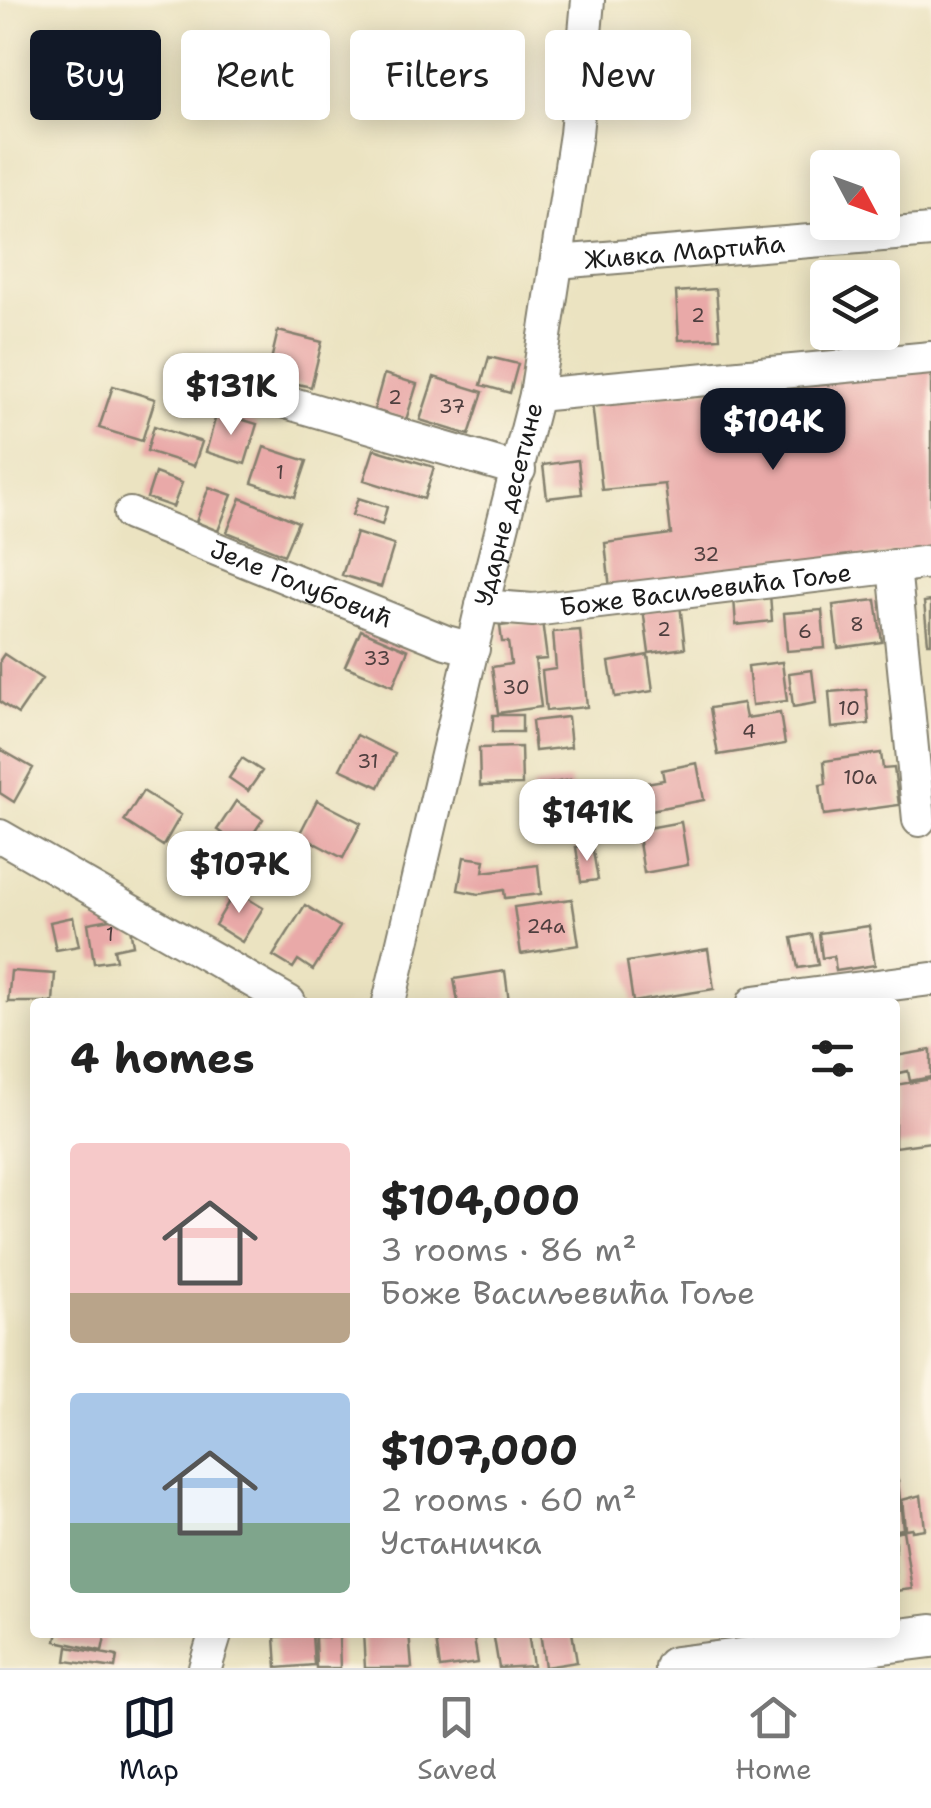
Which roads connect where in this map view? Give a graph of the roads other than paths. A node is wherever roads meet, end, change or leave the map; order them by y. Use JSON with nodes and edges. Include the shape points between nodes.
{"nodes":[{"id":1,"x":588,"y":0,"type":"edge"},
{"id":2,"x":931,"y":231,"type":"edge"},
{"id":3,"x":558,"y":262,"type":"junction"},
{"id":4,"x":931,"y":358,"type":"edge"},
{"id":5,"x":224,"y":384,"type":"dead end"},
{"id":6,"x":536,"y":395,"type":"junction"},
{"id":7,"x":519,"y":470,"type":"junction"},
{"id":8,"x":130,"y":514,"type":"dead end"},
{"id":9,"x":931,"y":562,"type":"edge"},
{"id":10,"x":894,"y":566,"type":"junction"},
{"id":11,"x":482,"y":606,"type":"junction"},
{"id":12,"x":473,"y":650,"type":"junction"},
{"id":13,"x":919,"y":820,"type":"dead end"},
{"id":14,"x":0,"y":836,"type":"edge"},
{"id":15,"x":931,"y":979,"type":"edge"},
{"id":16,"x":282,"y":998,"type":"edge"},
{"id":17,"x":390,"y":998,"type":"edge"},
{"id":18,"x":785,"y":998,"type":"edge"},
{"id":19,"x":931,"y":1636,"type":"edge"},
{"id":20,"x":214,"y":1638,"type":"edge"},
{"id":21,"x":205,"y":1668,"type":"edge"},
{"id":22,"x":676,"y":1668,"type":"edge"}],
"edges":[{"from":1,"to":3,"type":"street","name":"Ударне десетине"},
{"from":2,"to":3,"type":"street","name":"Живка Мартића"},
{"from":3,"to":6,"type":"street","name":"Ударне десетине"},
{"from":4,"to":6,"type":"street"},
{"from":5,"to":7,"type":"street"},
{"from":6,"to":7,"type":"street","name":"Ударне десетине"},
{"from":7,"to":11,"type":"street","name":"Ударне десетине"},
{"from":8,"to":12,"type":"street","name":"Јеле Голубовић"},
{"from":9,"to":10,"type":"street","name":"Боже Васиљевића Гоље"},
{"from":10,"to":11,"type":"street","name":"Боже Васиљевића Гоље","via":[[533,610]]},
{"from":10,"to":13,"type":"street"},
{"from":11,"to":12,"type":"street","name":"Ударне десетине"},
{"from":12,"to":17,"type":"street","name":"Ударне десетине"},
{"from":14,"to":16,"type":"street"},
{"from":15,"to":18,"type":"street"},
{"from":19,"to":22,"type":"main road"},
{"from":20,"to":21,"type":"street"}]}
